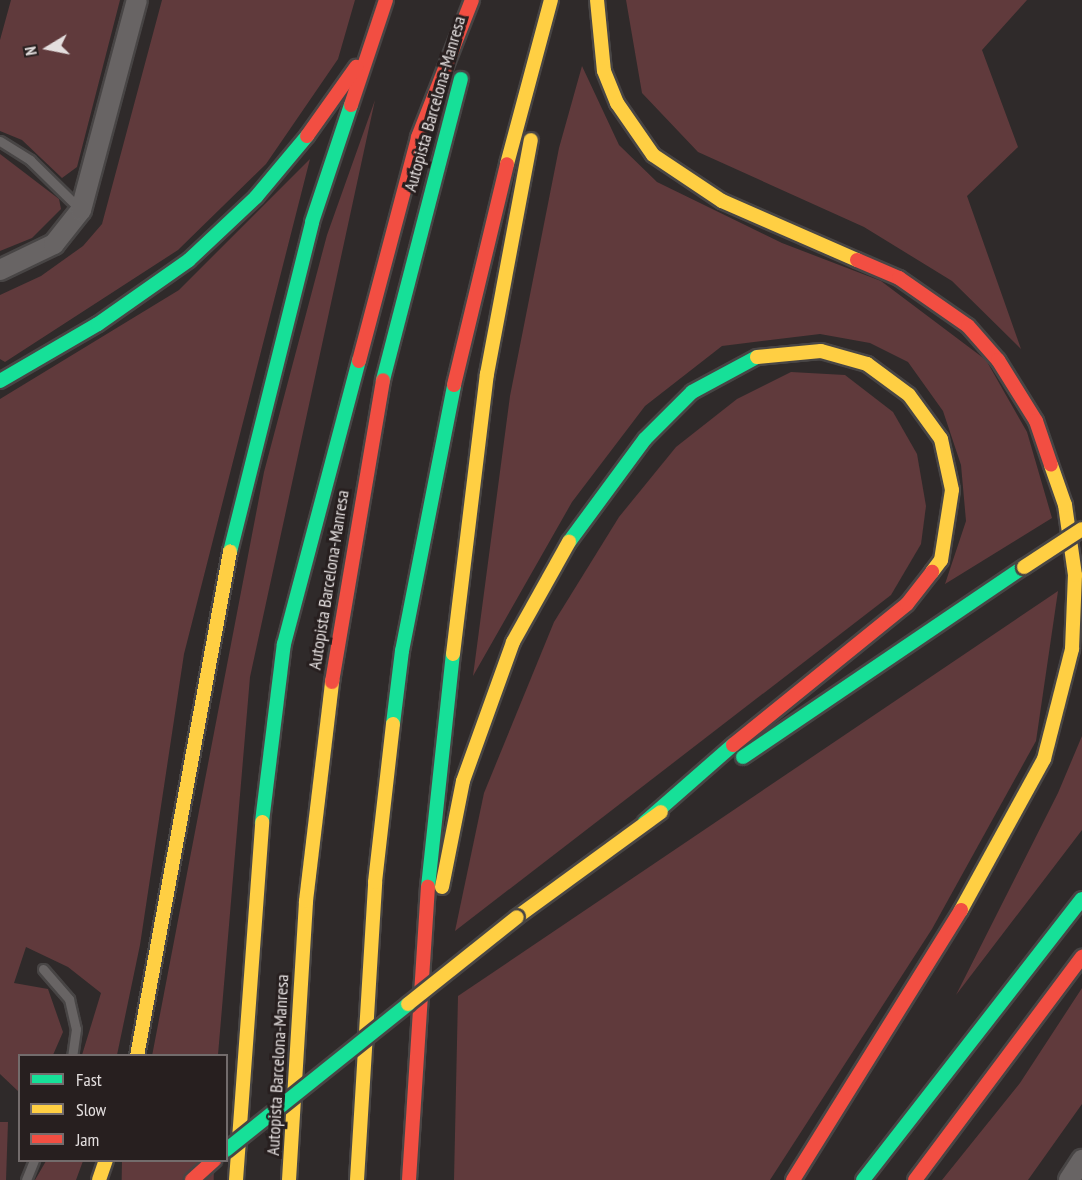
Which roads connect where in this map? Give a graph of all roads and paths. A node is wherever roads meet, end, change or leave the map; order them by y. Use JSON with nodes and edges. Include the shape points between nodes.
{"nodes":[{"id":1,"x":136,"y":0,"type":"edge"},
{"id":2,"x":386,"y":0,"type":"edge"},
{"id":3,"x":472,"y":0,"type":"edge"},
{"id":4,"x":484,"y":0,"type":"edge"},
{"id":5,"x":551,"y":0,"type":"edge"},
{"id":6,"x":558,"y":0,"type":"edge"},
{"id":7,"x":597,"y":0,"type":"edge"},
{"id":8,"x":0,"y":141,"type":"edge"},
{"id":9,"x":81,"y":210,"type":"junction"},
{"id":10,"x":0,"y":270,"type":"edge"},
{"id":11,"x":24,"y":369,"type":"junction"},
{"id":12,"x":0,"y":372,"type":"edge"},
{"id":13,"x":0,"y":381,"type":"edge"},
{"id":14,"x":1082,"y":529,"type":"edge"},
{"id":15,"x":645,"y":822,"type":"junction"},
{"id":16,"x":1082,"y":899,"type":"edge"},
{"id":17,"x":1082,"y":957,"type":"edge"},
{"id":18,"x":43,"y":969,"type":"dead end"},
{"id":19,"x":72,"y":1054,"type":"edge"},
{"id":20,"x":137,"y":1054,"type":"edge"},
{"id":21,"x":228,"y":1148,"type":"edge"},
{"id":22,"x":1082,"y":1160,"type":"edge"},
{"id":23,"x":34,"y":1162,"type":"edge"},
{"id":24,"x":106,"y":1162,"type":"edge"},
{"id":25,"x":213,"y":1162,"type":"edge"},
{"id":26,"x":26,"y":1180,"type":"edge"},
{"id":27,"x":99,"y":1180,"type":"edge"},
{"id":28,"x":192,"y":1180,"type":"edge"},
{"id":29,"x":236,"y":1180,"type":"edge"},
{"id":30,"x":289,"y":1180,"type":"edge"},
{"id":31,"x":357,"y":1180,"type":"edge"},
{"id":32,"x":409,"y":1180,"type":"edge"},
{"id":33,"x":418,"y":1180,"type":"edge"},
{"id":34,"x":793,"y":1180,"type":"edge"},
{"id":35,"x":863,"y":1180,"type":"edge"},
{"id":36,"x":915,"y":1180,"type":"edge"},
{"id":37,"x":1069,"y":1180,"type":"edge"}],
"edges":[{"from":1,"to":9,"type":"street"},
{"from":2,"to":11,"type":"main road","via":[[347,84],[249,204],[164,278]]},
{"from":2,"to":20,"type":"main road","via":[[312,222],[243,484]]},
{"from":3,"to":29,"type":"main road","via":[[418,137],[284,644],[253,897]]},
{"from":4,"to":30,"type":"main road","name":"Autopista Barcelona-Manresa","via":[[389,349],[337,635],[306,901]]},
{"from":5,"to":31,"type":"main road","via":[[469,305],[402,651],[374,905]]},
{"from":6,"to":32,"type":"main road","via":[[486,386],[431,838]]},
{"from":7,"to":34,"type":"main road","via":[[604,71],[616,103],[653,155],[722,201],[899,278],[968,326],[998,360],[1036,421],[1065,505],[1075,575],[1072,649],[1044,759],[933,962]]},
{"from":8,"to":9,"type":"lane","via":[[30,160]]},
{"from":9,"to":10,"type":"street","via":[[54,244]]},
{"from":11,"to":12,"type":"street"},
{"from":11,"to":13,"type":"main road"},
{"from":14,"to":15,"type":"main road","bridge":true},
{"from":15,"to":21,"type":"main road","bridge":true,"via":[[516,916]]},
{"from":15,"to":33,"type":"main road","via":[[774,709],[884,624],[926,584],[941,560],[952,490],[941,440],[909,395],[867,364],[833,353],[796,351],[741,362],[716,374],[645,439],[586,516],[539,593],[492,691],[452,827],[437,929]]},
{"from":16,"to":35,"type":"main road","via":[[928,1103]]},
{"from":17,"to":36,"type":"main road"},
{"from":18,"to":19,"type":"lane","via":[[69,999],[76,1029]]},
{"from":22,"to":37,"type":"street"},
{"from":23,"to":26,"type":"lane"},
{"from":24,"to":27,"type":"main road"},
{"from":25,"to":28,"type":"main road"}]}
